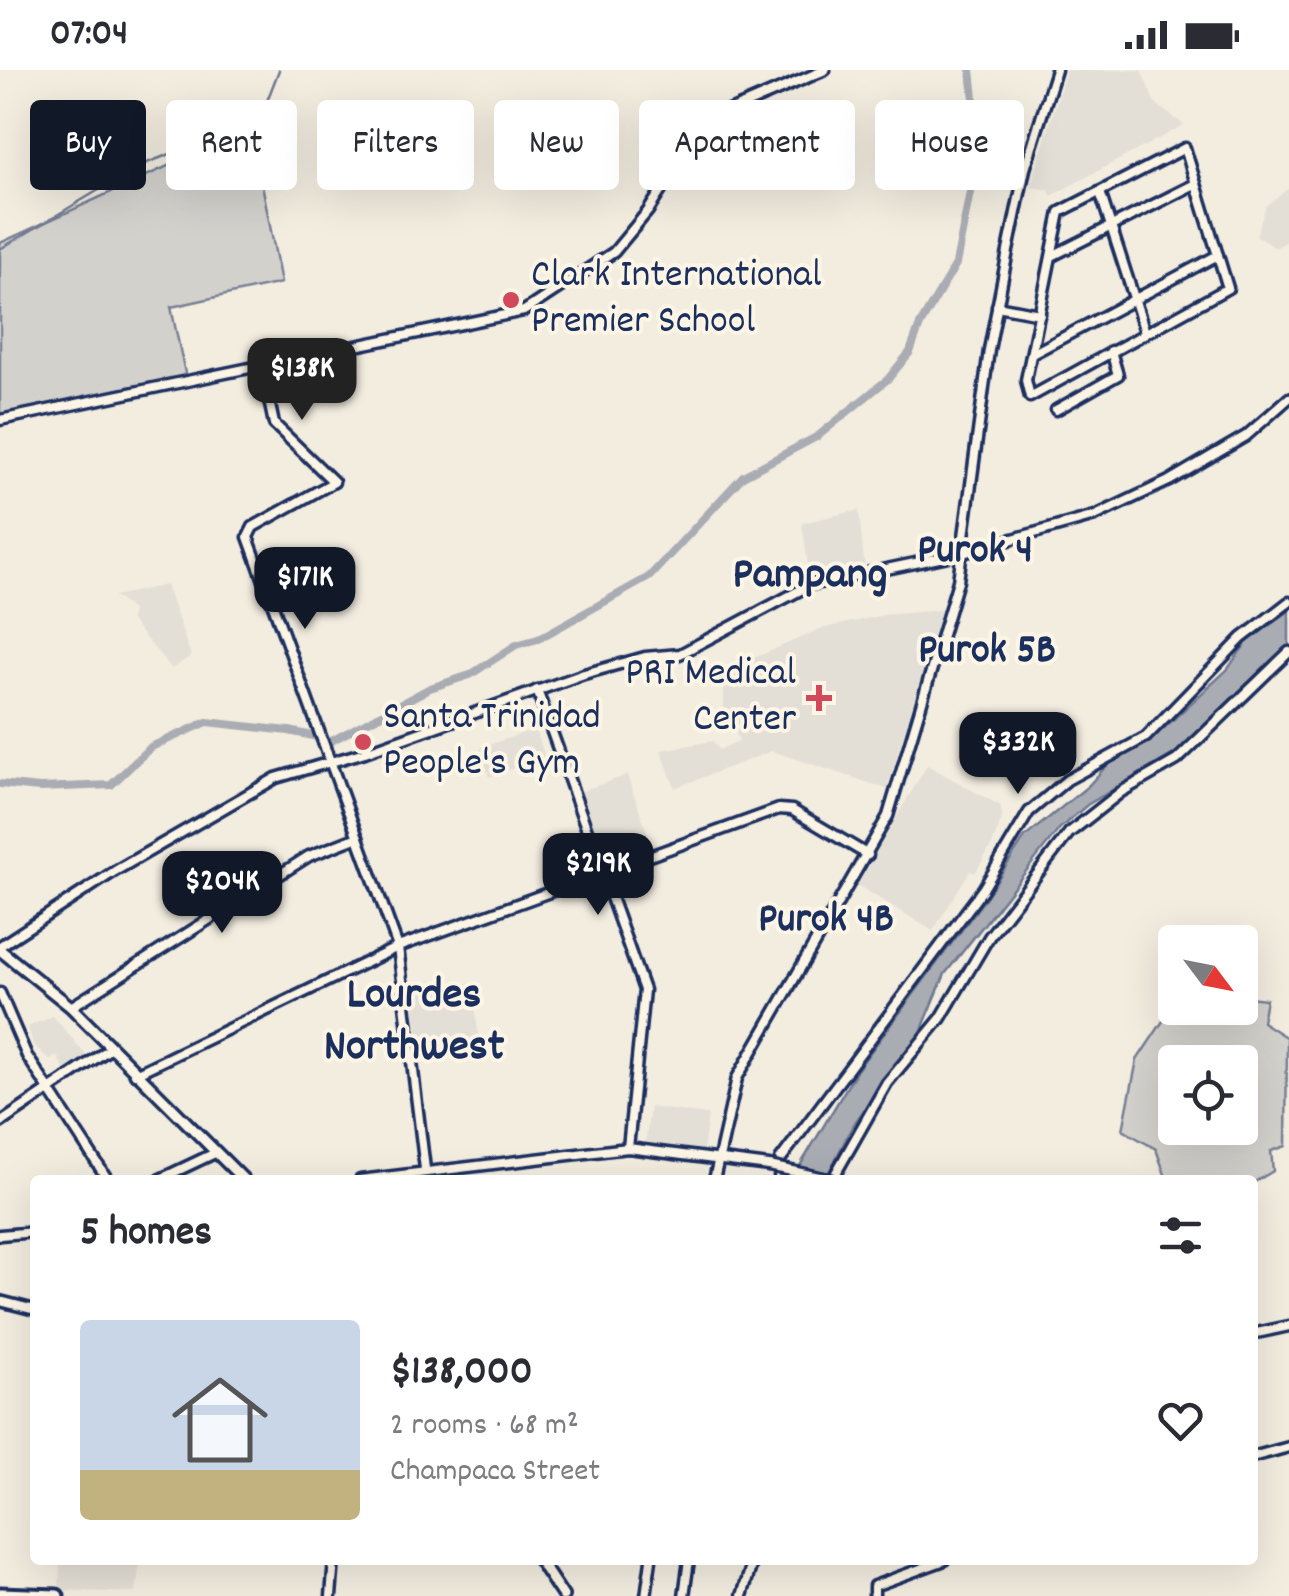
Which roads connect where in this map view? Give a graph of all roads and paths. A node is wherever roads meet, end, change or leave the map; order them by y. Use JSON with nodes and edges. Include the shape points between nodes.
{"nodes":[{"id":1,"x":825,"y":70,"type":"edge"},
{"id":2,"x":1056,"y":70,"type":"edge"},
{"id":3,"x":1195,"y":184,"type":"junction"},
{"id":4,"x":1100,"y":192,"type":"junction"},
{"id":5,"x":1110,"y":226,"type":"junction"},
{"id":6,"x":1218,"y":255,"type":"junction"},
{"id":7,"x":1052,"y":256,"type":"junction"},
{"id":8,"x":1134,"y":298,"type":"junction"},
{"id":9,"x":997,"y":308,"type":"junction"},
{"id":10,"x":1039,"y":317,"type":"junction"},
{"id":11,"x":1145,"y":332,"type":"junction"},
{"id":12,"x":1111,"y":351,"type":"junction"},
{"id":13,"x":1032,"y":354,"type":"junction"},
{"id":14,"x":262,"y":366,"type":"junction"},
{"id":15,"x":1289,"y":398,"type":"edge"},
{"id":16,"x":1056,"y":410,"type":"dead end"},
{"id":17,"x":0,"y":420,"type":"edge"},
{"id":18,"x":963,"y":553,"type":"junction"},
{"id":19,"x":1289,"y":602,"type":"edge"},
{"id":20,"x":1289,"y":652,"type":"edge"},
{"id":21,"x":537,"y":690,"type":"junction"},
{"id":22,"x":331,"y":762,"type":"junction"},
{"id":23,"x":358,"y":837,"type":"junction"},
{"id":24,"x":868,"y":855,"type":"junction"},
{"id":25,"x":603,"y":874,"type":"junction"},
{"id":26,"x":398,"y":948,"type":"junction"},
{"id":27,"x":1,"y":950,"type":"edge"},
{"id":28,"x":0,"y":992,"type":"edge"},
{"id":29,"x":71,"y":1008,"type":"junction"},
{"id":30,"x":111,"y":1048,"type":"junction"},
{"id":31,"x":135,"y":1074,"type":"junction"},
{"id":32,"x":51,"y":1090,"type":"junction"},
{"id":33,"x":0,"y":1123,"type":"edge"},
{"id":34,"x":628,"y":1148,"type":"junction"},
{"id":35,"x":215,"y":1153,"type":"junction"},
{"id":36,"x":717,"y":1158,"type":"junction"},
{"id":37,"x":425,"y":1169,"type":"junction"},
{"id":38,"x":105,"y":1175,"type":"edge"},
{"id":39,"x":169,"y":1175,"type":"edge"},
{"id":40,"x":239,"y":1175,"type":"edge"},
{"id":41,"x":390,"y":1175,"type":"edge"},
{"id":42,"x":715,"y":1175,"type":"edge"},
{"id":43,"x":779,"y":1175,"type":"edge"},
{"id":44,"x":810,"y":1175,"type":"edge"},
{"id":45,"x":836,"y":1175,"type":"edge"},
{"id":46,"x":30,"y":1233,"type":"edge"},
{"id":47,"x":0,"y":1235,"type":"edge"},
{"id":48,"x":0,"y":1301,"type":"edge"},
{"id":49,"x":30,"y":1309,"type":"edge"},
{"id":50,"x":1289,"y":1326,"type":"edge"},
{"id":51,"x":1258,"y":1333,"type":"edge"},
{"id":52,"x":1289,"y":1447,"type":"edge"},
{"id":53,"x":1258,"y":1455,"type":"edge"},
{"id":54,"x":333,"y":1565,"type":"edge"},
{"id":55,"x":542,"y":1565,"type":"edge"},
{"id":56,"x":650,"y":1565,"type":"edge"},
{"id":57,"x":688,"y":1565,"type":"edge"},
{"id":58,"x":751,"y":1565,"type":"edge"},
{"id":59,"x":934,"y":1565,"type":"edge"},
{"id":60,"x":874,"y":1591,"type":"edge"},
{"id":61,"x":0,"y":1594,"type":"edge"},
{"id":62,"x":18,"y":1596,"type":"edge"},
{"id":63,"x":57,"y":1596,"type":"edge"},
{"id":64,"x":330,"y":1596,"type":"edge"},
{"id":65,"x":563,"y":1596,"type":"edge"},
{"id":66,"x":646,"y":1596,"type":"edge"},
{"id":67,"x":684,"y":1596,"type":"edge"},
{"id":68,"x":742,"y":1596,"type":"edge"}],
"edges":[{"from":1,"to":14,"type":"street","via":[[706,121],[614,252],[536,305]]},
{"from":2,"to":9,"type":"street","via":[[1025,169]]},
{"from":3,"to":4,"type":"street","via":[[1184,148]]},
{"from":3,"to":5,"type":"street"},
{"from":3,"to":6,"type":"street"},
{"from":4,"to":5,"type":"street"},
{"from":4,"to":7,"type":"street","via":[[1060,212]]},
{"from":5,"to":7,"type":"street"},
{"from":5,"to":8,"type":"street"},
{"from":6,"to":8,"type":"street"},
{"from":6,"to":11,"type":"street","via":[[1228,288]]},
{"from":7,"to":10,"type":"street"},
{"from":8,"to":11,"type":"street"},
{"from":8,"to":13,"type":"street"},
{"from":9,"to":10,"type":"street"},
{"from":9,"to":18,"type":"street"},
{"from":10,"to":13,"type":"street"},
{"from":11,"to":12,"type":"street"},
{"from":12,"to":13,"type":"street","via":[[1030,397]]},
{"from":12,"to":16,"type":"street","via":[[1118,375]]},
{"from":14,"to":17,"type":"street"},
{"from":14,"to":22,"type":"street","via":[[274,424],[334,482],[248,534]]},
{"from":15,"to":18,"type":"street","via":[[1258,428],[1155,488],[1067,526]]},
{"from":18,"to":21,"type":"street","via":[[810,585],[680,654],[645,657]]},
{"from":18,"to":24,"type":"street","via":[[888,816]]},
{"from":19,"to":43,"type":"street","via":[[1242,638],[1146,738],[1067,780],[1029,812],[982,889],[780,1160]]},
{"from":20,"to":45,"type":"street","via":[[1177,760],[1069,833],[988,937],[941,1018],[886,1084]]},
{"from":21,"to":22,"type":"street"},
{"from":21,"to":25,"type":"street"},
{"from":22,"to":23,"type":"street"},
{"from":22,"to":27,"type":"street","via":[[262,785],[38,918]]},
{"from":23,"to":26,"type":"street"},
{"from":23,"to":29,"type":"street","via":[[309,856]]},
{"from":24,"to":25,"type":"street","via":[[782,808]]},
{"from":24,"to":36,"type":"street","via":[[737,1078]]},
{"from":25,"to":26,"type":"street"},
{"from":25,"to":34,"type":"street","via":[[646,1001]]},
{"from":26,"to":31,"type":"street"},
{"from":26,"to":37,"type":"street"},
{"from":27,"to":29,"type":"main road"},
{"from":28,"to":32,"type":"street","via":[[27,1056]]},
{"from":29,"to":30,"type":"main road"},
{"from":30,"to":31,"type":"main road"},
{"from":30,"to":32,"type":"street"},
{"from":31,"to":35,"type":"main road"},
{"from":32,"to":33,"type":"street"},
{"from":32,"to":38,"type":"street"},
{"from":34,"to":36,"type":"street"},
{"from":34,"to":37,"type":"street"},
{"from":35,"to":39,"type":"street"},
{"from":35,"to":40,"type":"main road"},
{"from":36,"to":42,"type":"street"},
{"from":36,"to":44,"type":"street","bridge":true},
{"from":37,"to":41,"type":"street"},
{"from":46,"to":47,"type":"street"},
{"from":48,"to":49,"type":"street"},
{"from":50,"to":51,"type":"street"},
{"from":52,"to":53,"type":"street"},
{"from":54,"to":64,"type":"street"},
{"from":55,"to":65,"type":"main road"},
{"from":56,"to":66,"type":"street"},
{"from":57,"to":67,"type":"street"},
{"from":58,"to":68,"type":"street"},
{"from":59,"to":60,"type":"street"},
{"from":61,"to":62,"type":"highway"},
{"from":62,"to":63,"type":"highway"}]}
